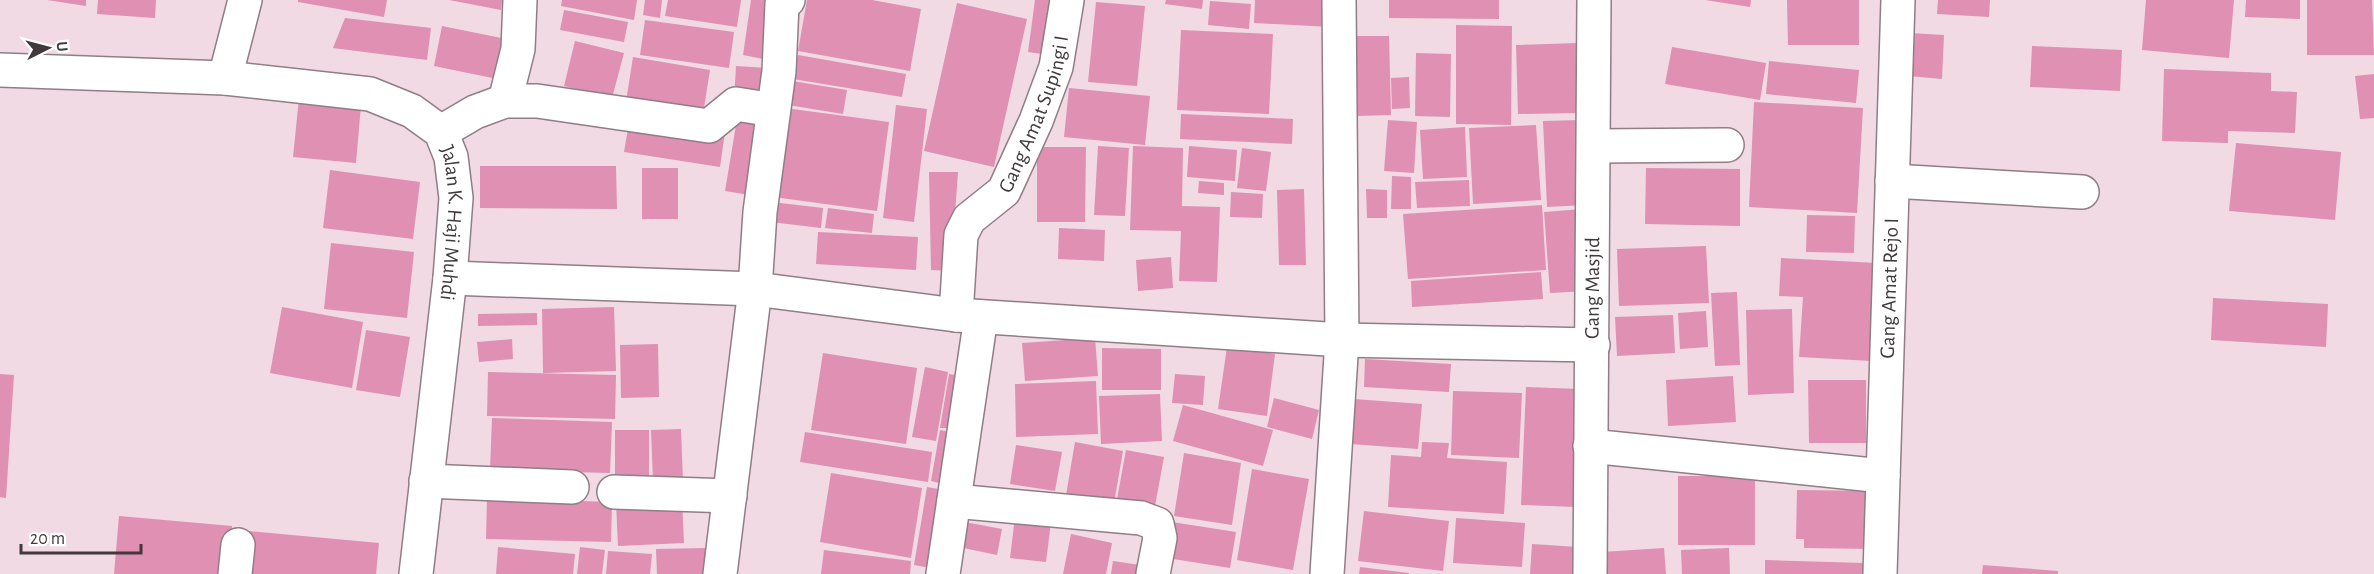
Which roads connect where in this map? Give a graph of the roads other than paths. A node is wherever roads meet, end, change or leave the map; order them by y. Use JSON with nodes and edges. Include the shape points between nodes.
{"nodes":[{"id":1,"x":245,"y":0,"type":"edge"},
{"id":2,"x":520,"y":0,"type":"edge"},
{"id":3,"x":788,"y":0,"type":"edge"},
{"id":4,"x":1067,"y":0,"type":"edge"},
{"id":5,"x":1339,"y":0,"type":"edge"},
{"id":6,"x":1594,"y":0,"type":"edge"},
{"id":7,"x":1898,"y":0,"type":"edge"},
{"id":8,"x":0,"y":70,"type":"edge"},
{"id":9,"x":225,"y":78,"type":"junction"},
{"id":10,"x":505,"y":101,"type":"junction"},
{"id":11,"x":773,"y":110,"type":"junction"},
{"id":12,"x":441,"y":132,"type":"junction"},
{"id":13,"x":1727,"y":145,"type":"dead end"},
{"id":14,"x":1594,"y":146,"type":"junction"},
{"id":15,"x":1892,"y":181,"type":"junction"},
{"id":16,"x":2082,"y":192,"type":"dead end"},
{"id":17,"x":450,"y":278,"type":"junction"},
{"id":18,"x":754,"y":290,"type":"junction"},
{"id":19,"x":968,"y":316,"type":"junction"},
{"id":20,"x":1342,"y":340,"type":"junction"},
{"id":21,"x":1593,"y":345,"type":"junction"},
{"id":22,"x":1590,"y":446,"type":"junction"},
{"id":23,"x":1883,"y":476,"type":"junction"},
{"id":24,"x":426,"y":481,"type":"junction"},
{"id":25,"x":572,"y":487,"type":"dead end"},
{"id":26,"x":614,"y":492,"type":"dead end"},
{"id":27,"x":730,"y":496,"type":"junction"},
{"id":28,"x":954,"y":501,"type":"junction"},
{"id":29,"x":416,"y":574,"type":"edge"},
{"id":30,"x":720,"y":574,"type":"edge"},
{"id":31,"x":943,"y":574,"type":"edge"},
{"id":32,"x":1153,"y":574,"type":"edge"},
{"id":33,"x":1327,"y":574,"type":"edge"},
{"id":34,"x":1590,"y":574,"type":"edge"},
{"id":35,"x":1880,"y":574,"type":"edge"}],
"edges":[{"from":1,"to":9,"type":"street"},
{"from":2,"to":10,"type":"street","via":[[518,49]]},
{"from":3,"to":11,"type":"street","via":[[782,4]]},
{"from":4,"to":19,"type":"street","name":"Gang Amat Supingi I","via":[[1056,67],[1036,121],[1004,191],[969,219],[961,235]]},
{"from":5,"to":20,"type":"street"},
{"from":6,"to":14,"type":"street","name":"Gang Masjid"},
{"from":7,"to":15,"type":"street","name":"Gang Amat Rejo I"},
{"from":8,"to":9,"type":"street","name":"Jalan K. Haji Muhdi"},
{"from":9,"to":12,"type":"street","name":"Jalan K. Haji Muhdi","via":[[370,94],[412,111]]},
{"from":10,"to":11,"type":"street","via":[[537,101],[709,126],[736,104]]},
{"from":10,"to":12,"type":"street","via":[[475,112]]},
{"from":11,"to":18,"type":"street"},
{"from":12,"to":17,"type":"street","name":"Jalan K. Haji Muhdi","via":[[451,157],[456,198]]},
{"from":13,"to":14,"type":"street"},
{"from":14,"to":21,"type":"street","name":"Gang Masjid"},
{"from":15,"to":16,"type":"street"},
{"from":15,"to":23,"type":"street","name":"Gang Amat Rejo I"},
{"from":17,"to":18,"type":"street"},
{"from":17,"to":24,"type":"street","name":"Jalan K. Haji Muhdi"},
{"from":18,"to":19,"type":"street"},
{"from":18,"to":27,"type":"street"},
{"from":19,"to":20,"type":"street"},
{"from":19,"to":28,"type":"street","name":"Gang Amat Supingi I"},
{"from":20,"to":21,"type":"street"},
{"from":20,"to":33,"type":"street"},
{"from":21,"to":22,"type":"street","name":"Gang Masjid"},
{"from":22,"to":23,"type":"street"},
{"from":22,"to":34,"type":"street","name":"Gang Masjid"},
{"from":23,"to":35,"type":"street","name":"Gang Amat Rejo I"},
{"from":24,"to":25,"type":"street"},
{"from":24,"to":29,"type":"street","name":"Jalan K. Haji Muhdi"},
{"from":26,"to":27,"type":"street"},
{"from":27,"to":30,"type":"street"},
{"from":28,"to":31,"type":"street","name":"Gang Amat Supingi I"},
{"from":28,"to":32,"type":"street","via":[[1141,518],[1157,524],[1160,538]]}]}
